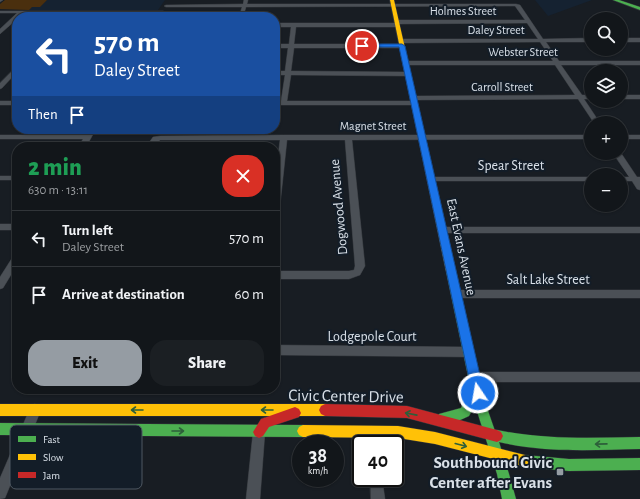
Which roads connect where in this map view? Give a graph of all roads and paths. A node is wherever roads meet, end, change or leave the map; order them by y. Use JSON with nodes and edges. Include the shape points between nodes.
{"nodes":[{"id":1,"x":170,"y":0,"type":"edge"},
{"id":2,"x":615,"y":0,"type":"edge"},
{"id":3,"x":627,"y":0,"type":"edge"},
{"id":4,"x":392,"y":2,"type":"edge"},
{"id":5,"x":245,"y":3,"type":"edge"},
{"id":6,"x":640,"y":4,"type":"edge"},
{"id":7,"x":166,"y":6,"type":"junction"},
{"id":8,"x":640,"y":9,"type":"edge"},
{"id":9,"x":0,"y":12,"type":"edge"},
{"id":10,"x":22,"y":12,"type":"joint"},
{"id":11,"x":115,"y":12,"type":"joint"},
{"id":12,"x":163,"y":12,"type":"joint"},
{"id":13,"x":12,"y":21,"type":"edge"},
{"id":14,"x":529,"y":21,"type":"junction"},
{"id":15,"x":397,"y":23,"type":"junction"},
{"id":16,"x":280,"y":25,"type":"edge"},
{"id":17,"x":294,"y":25,"type":"junction"},
{"id":18,"x":0,"y":32,"type":"edge"},
{"id":19,"x":542,"y":40,"type":"junction"},
{"id":20,"x":584,"y":40,"type":"edge"},
{"id":21,"x":628,"y":40,"type":"edge"},
{"id":22,"x":640,"y":40,"type":"edge"},
{"id":23,"x":401,"y":43,"type":"junction"},
{"id":24,"x":280,"y":46,"type":"edge"},
{"id":25,"x":291,"y":46,"type":"junction"},
{"id":26,"x":406,"y":63,"type":"junction"},
{"id":27,"x":557,"y":63,"type":"junction"},
{"id":28,"x":640,"y":63,"type":"edge"},
{"id":29,"x":280,"y":73,"type":"edge"},
{"id":30,"x":288,"y":73,"type":"junction"},
{"id":31,"x":12,"y":74,"type":"edge"},
{"id":32,"x":408,"y":74,"type":"junction"},
{"id":33,"x":0,"y":87,"type":"edge"},
{"id":34,"x":628,"y":97,"type":"edge"},
{"id":35,"x":640,"y":97,"type":"edge"},
{"id":36,"x":580,"y":98,"type":"junction"},
{"id":37,"x":584,"y":98,"type":"edge"},
{"id":38,"x":414,"y":100,"type":"junction"},
{"id":39,"x":0,"y":103,"type":"edge"},
{"id":40,"x":12,"y":103,"type":"edge"},
{"id":41,"x":280,"y":103,"type":"edge"},
{"id":42,"x":284,"y":103,"type":"junction"},
{"id":43,"x":592,"y":116,"type":"edge"},
{"id":44,"x":90,"y":134,"type":"edge"},
{"id":45,"x":0,"y":137,"type":"edge"},
{"id":46,"x":88,"y":137,"type":"junction"},
{"id":47,"x":219,"y":137,"type":"junction"},
{"id":48,"x":284,"y":137,"type":"junction"},
{"id":49,"x":348,"y":137,"type":"junction"},
{"id":50,"x":422,"y":137,"type":"junction"},
{"id":51,"x":584,"y":137,"type":"edge"},
{"id":52,"x":628,"y":137,"type":"edge"},
{"id":53,"x":640,"y":137,"type":"edge"},
{"id":54,"x":85,"y":142,"type":"edge"},
{"id":55,"x":154,"y":142,"type":"edge"},
{"id":56,"x":218,"y":142,"type":"edge"},
{"id":57,"x":622,"y":160,"type":"edge"},
{"id":58,"x":280,"y":172,"type":"edge"},
{"id":59,"x":0,"y":178,"type":"edge"},
{"id":60,"x":12,"y":178,"type":"edge"},
{"id":61,"x":431,"y":179,"type":"junction"},
{"id":62,"x":584,"y":179,"type":"edge"},
{"id":63,"x":637,"y":179,"type":"edge"},
{"id":64,"x":640,"y":187,"type":"edge"},
{"id":65,"x":0,"y":227,"type":"edge"},
{"id":66,"x":12,"y":227,"type":"edge"},
{"id":67,"x":442,"y":230,"type":"junction"},
{"id":68,"x":640,"y":230,"type":"edge"},
{"id":69,"x":12,"y":265,"type":"edge"},
{"id":70,"x":6,"y":275,"type":"junction"},
{"id":71,"x":12,"y":275,"type":"edge"},
{"id":72,"x":280,"y":275,"type":"edge"},
{"id":73,"x":0,"y":285,"type":"edge"},
{"id":74,"x":456,"y":294,"type":"junction"},
{"id":75,"x":640,"y":294,"type":"edge"},
{"id":76,"x":280,"y":350,"type":"edge"},
{"id":77,"x":469,"y":352,"type":"junction"},
{"id":78,"x":474,"y":374,"type":"junction"},
{"id":79,"x":640,"y":377,"type":"edge"},
{"id":80,"x":0,"y":410,"type":"edge"},
{"id":81,"x":35,"y":410,"type":"junction"},
{"id":82,"x":302,"y":410,"type":"junction"},
{"id":83,"x":428,"y":418,"type":"junction"},
{"id":84,"x":29,"y":425,"type":"edge"},
{"id":85,"x":142,"y":431,"type":"edge"},
{"id":86,"x":259,"y":432,"type":"junction"},
{"id":87,"x":489,"y":433,"type":"junction"},
{"id":88,"x":404,"y":435,"type":"edge"},
{"id":89,"x":352,"y":437,"type":"edge"},
{"id":90,"x":640,"y":443,"type":"edge"},
{"id":91,"x":496,"y":454,"type":"junction"},
{"id":92,"x":640,"y":464,"type":"edge"},
{"id":93,"x":10,"y":470,"type":"edge"},
{"id":94,"x":377,"y":487,"type":"edge"},
{"id":95,"x":0,"y":493,"type":"edge"},
{"id":96,"x":253,"y":499,"type":"edge"},
{"id":97,"x":378,"y":499,"type":"edge"},
{"id":98,"x":509,"y":499,"type":"edge"}],
"edges":[{"from":1,"to":7,"type":"street"},
{"from":2,"to":8,"type":"main road"},
{"from":3,"to":6,"type":"main road"},
{"from":4,"to":5,"type":"street"},
{"from":4,"to":14,"type":"street","via":[[516,5]]},
{"from":4,"to":15,"type":"main road","name":"East Evans Avenue"},
{"from":5,"to":7,"type":"street"},
{"from":7,"to":12,"type":"street"},
{"from":9,"to":10,"type":"street"},
{"from":10,"to":11,"type":"street"},
{"from":11,"to":12,"type":"street"},
{"from":13,"to":18,"type":"street"},
{"from":14,"to":15,"type":"street","name":"Holmes Street"},
{"from":14,"to":19,"type":"street"},
{"from":15,"to":17,"type":"street","name":"Holmes Street"},
{"from":15,"to":23,"type":"main road","name":"East Evans Avenue"},
{"from":16,"to":17,"type":"street","name":"Holmes Street"},
{"from":17,"to":25,"type":"street"},
{"from":19,"to":20,"type":"street","name":"Daley Street"},
{"from":19,"to":23,"type":"street","name":"Daley Street"},
{"from":19,"to":27,"type":"street"},
{"from":21,"to":22,"type":"street"},
{"from":23,"to":25,"type":"street","name":"Daley Street"},
{"from":23,"to":26,"type":"main road","name":"East Evans Avenue"},
{"from":24,"to":25,"type":"street","name":"Daley Street"},
{"from":25,"to":30,"type":"street"},
{"from":26,"to":27,"type":"street","name":"Webster Street"},
{"from":26,"to":32,"type":"main road","name":"East Evans Avenue"},
{"from":27,"to":28,"type":"street","name":"Webster Street"},
{"from":27,"to":36,"type":"street"},
{"from":29,"to":30,"type":"street"},
{"from":30,"to":32,"type":"street"},
{"from":30,"to":42,"type":"street"},
{"from":31,"to":33,"type":"street"},
{"from":32,"to":38,"type":"main road","name":"East Evans Avenue"},
{"from":34,"to":35,"type":"street"},
{"from":36,"to":37,"type":"street","name":"Carroll Street"},
{"from":36,"to":38,"type":"street","name":"Carroll Street"},
{"from":36,"to":43,"type":"street"},
{"from":38,"to":42,"type":"street","name":"Carroll Street"},
{"from":38,"to":50,"type":"main road","name":"East Evans Avenue"},
{"from":39,"to":40,"type":"street"},
{"from":41,"to":42,"type":"street","name":"Carroll Street"},
{"from":44,"to":46,"type":"street"},
{"from":45,"to":46,"type":"street"},
{"from":46,"to":54,"type":"street"},
{"from":47,"to":48,"type":"street","name":"Magnet Street"},
{"from":47,"to":55,"type":"street","name":"Magnet Street","via":[[156,139]]},
{"from":47,"to":56,"type":"street"},
{"from":48,"to":49,"type":"street","name":"Magnet Street"},
{"from":48,"to":58,"type":"street"},
{"from":49,"to":50,"type":"street","name":"Magnet Street"},
{"from":49,"to":72,"type":"street","name":"Dogwood Avenue","via":[[360,266],[357,272],[349,275]]},
{"from":50,"to":51,"type":"street","name":"Magnet Street"},
{"from":50,"to":61,"type":"main road","name":"East Evans Avenue"},
{"from":52,"to":53,"type":"street"},
{"from":57,"to":63,"type":"street"},
{"from":59,"to":60,"type":"street"},
{"from":61,"to":62,"type":"street","name":"Spear Street"},
{"from":61,"to":67,"type":"main road","name":"East Evans Avenue"},
{"from":63,"to":64,"type":"street"},
{"from":65,"to":66,"type":"street"},
{"from":67,"to":68,"type":"street"},
{"from":67,"to":74,"type":"main road","name":"East Evans Avenue"},
{"from":69,"to":70,"type":"street"},
{"from":70,"to":71,"type":"street"},
{"from":70,"to":73,"type":"street"},
{"from":74,"to":75,"type":"street","name":"Salt Lake Street"},
{"from":74,"to":77,"type":"main road","name":"East Evans Avenue"},
{"from":76,"to":77,"type":"street","name":"Lodgepole Court"},
{"from":77,"to":78,"type":"main road","name":"East Evans Avenue"},
{"from":78,"to":79,"type":"street"},
{"from":78,"to":83,"type":"main road","via":[[468,408],[464,414],[453,418]]},
{"from":78,"to":87,"type":"main road","name":"East Evans Avenue"},
{"from":80,"to":81,"type":"main road","name":"Civic Center Drive"},
{"from":82,"to":81,"type":"main road","name":"Civic Center Drive","one_way":true},
{"from":81,"to":84,"type":"street"},
{"from":83,"to":82,"type":"main road","name":"Civic Center Drive","one_way":true,"via":[[407,412]]},
{"from":82,"to":86,"type":"main road","via":[[267,421],[261,425]]},
{"from":83,"to":87,"type":"main road","name":"Civic Center Drive"},
{"from":85,"to":86,"type":"main road","one_way":true},
{"from":86,"to":89,"type":"main road"},
{"from":86,"to":96,"type":"street"},
{"from":90,"to":87,"type":"main road","name":"Civic Center Drive","one_way":true,"via":[[553,444],[510,439]]},
{"from":87,"to":91,"type":"main road","name":"East Evans Avenue"},
{"from":88,"to":91,"type":"main road","one_way":true,"via":[[418,434]]},
{"from":91,"to":92,"type":"main road","via":[[545,464]]},
{"from":91,"to":98,"type":"main road","name":"East Evans Avenue"},
{"from":93,"to":95,"type":"street"},
{"from":94,"to":97,"type":"street"}]}
